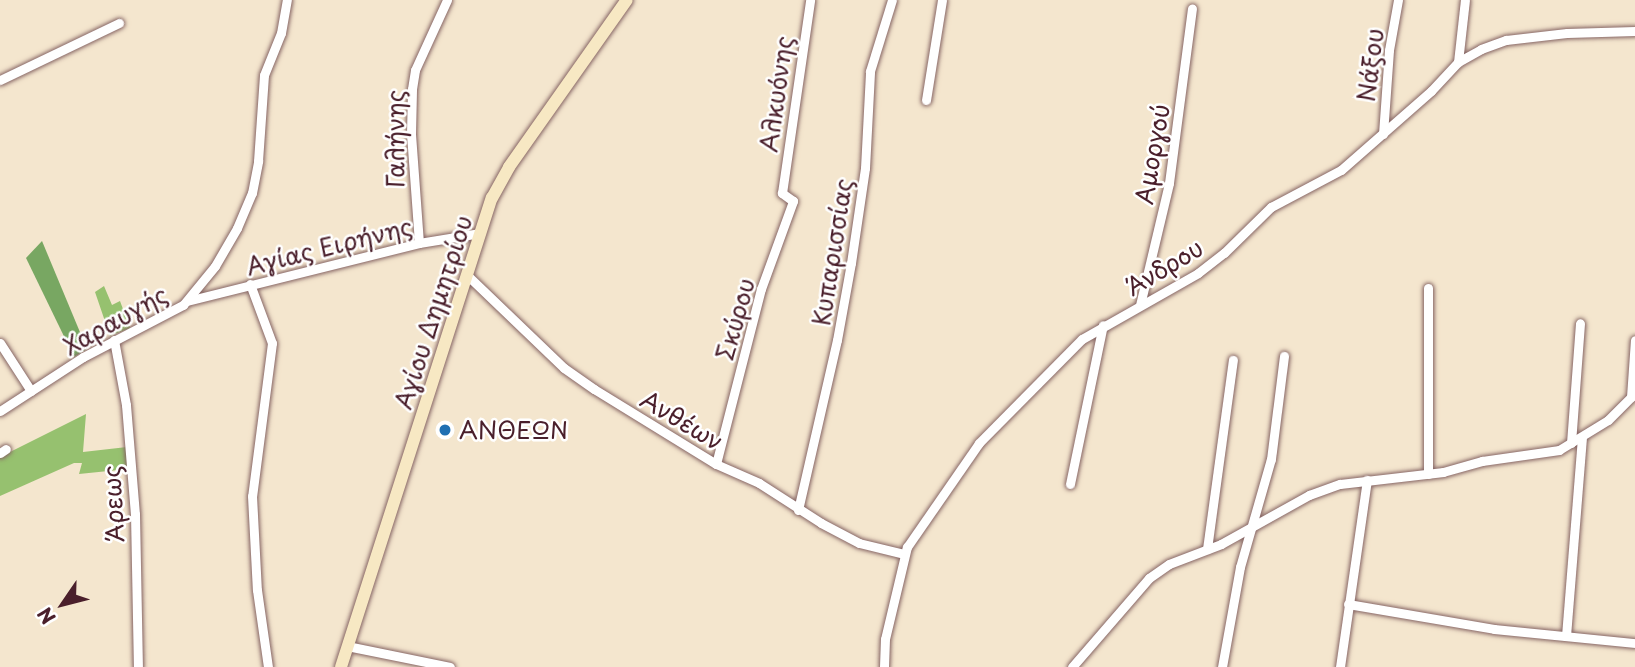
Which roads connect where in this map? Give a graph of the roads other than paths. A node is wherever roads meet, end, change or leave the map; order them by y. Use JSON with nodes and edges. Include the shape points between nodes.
{"nodes":[{"id":1,"x":287,"y":0,"type":"edge"},
{"id":2,"x":447,"y":0,"type":"edge"},
{"id":3,"x":627,"y":0,"type":"edge"},
{"id":4,"x":810,"y":0,"type":"edge"},
{"id":5,"x":892,"y":0,"type":"edge"},
{"id":6,"x":942,"y":0,"type":"edge"},
{"id":7,"x":1398,"y":0,"type":"edge"},
{"id":8,"x":1465,"y":0,"type":"edge"},
{"id":9,"x":1192,"y":9,"type":"dead end"},
{"id":10,"x":119,"y":23,"type":"dead end"},
{"id":11,"x":1635,"y":31,"type":"edge"},
{"id":12,"x":1458,"y":62,"type":"junction"},
{"id":13,"x":0,"y":80,"type":"edge"},
{"id":14,"x":926,"y":100,"type":"dead end"},
{"id":15,"x":1383,"y":134,"type":"junction"},
{"id":16,"x":782,"y":193,"type":"joint"},
{"id":17,"x":480,"y":233,"type":"junction"},
{"id":18,"x":419,"y":243,"type":"junction"},
{"id":19,"x":467,"y":275,"type":"junction"},
{"id":20,"x":250,"y":284,"type":"junction"},
{"id":21,"x":1428,"y":288,"type":"dead end"},
{"id":22,"x":187,"y":301,"type":"junction"},
{"id":23,"x":1140,"y":304,"type":"junction"},
{"id":24,"x":1580,"y":323,"type":"dead end"},
{"id":25,"x":1103,"y":325,"type":"junction"},
{"id":26,"x":114,"y":340,"type":"junction"},
{"id":27,"x":1635,"y":340,"type":"edge"},
{"id":28,"x":0,"y":343,"type":"edge"},
{"id":29,"x":1284,"y":356,"type":"dead end"},
{"id":30,"x":1233,"y":360,"type":"dead end"},
{"id":31,"x":31,"y":391,"type":"junction"},
{"id":32,"x":1633,"y":395,"type":"edge"},
{"id":33,"x":0,"y":411,"type":"edge"},
{"id":34,"x":1582,"y":438,"type":"junction"},
{"id":35,"x":1571,"y":443,"type":"junction"},
{"id":36,"x":716,"y":464,"type":"junction"},
{"id":37,"x":1428,"y":474,"type":"junction"},
{"id":38,"x":1367,"y":480,"type":"junction"},
{"id":39,"x":1070,"y":484,"type":"dead end"},
{"id":40,"x":798,"y":510,"type":"junction"},
{"id":41,"x":1254,"y":525,"type":"junction"},
{"id":42,"x":1208,"y":549,"type":"junction"},
{"id":43,"x":904,"y":554,"type":"junction"},
{"id":44,"x":1348,"y":604,"type":"junction"},
{"id":45,"x":1566,"y":636,"type":"junction"},
{"id":46,"x":1635,"y":643,"type":"edge"},
{"id":47,"x":347,"y":646,"type":"junction"},
{"id":48,"x":138,"y":667,"type":"edge"},
{"id":49,"x":268,"y":667,"type":"edge"},
{"id":50,"x":341,"y":667,"type":"edge"},
{"id":51,"x":450,"y":667,"type":"edge"},
{"id":52,"x":884,"y":667,"type":"edge"},
{"id":53,"x":1072,"y":667,"type":"edge"},
{"id":54,"x":1222,"y":667,"type":"edge"},
{"id":55,"x":1340,"y":667,"type":"edge"}],
"edges":[{"from":1,"to":22,"type":"street","name":"Χαραυγής","via":[[281,33],[264,75],[252,193],[223,253]]},
{"from":2,"to":18,"type":"street","name":"Γαλήνης","via":[[421,56],[412,89]]},
{"from":3,"to":17,"type":"street","name":"Αγίου Δημητρίου","via":[[509,167]]},
{"from":4,"to":16,"type":"street","name":"Αλκυόνης"},
{"from":5,"to":40,"type":"street","name":"Κυπαρισσίας","via":[[870,71],[865,168],[851,262]]},
{"from":6,"to":14,"type":"street"},
{"from":7,"to":15,"type":"street","name":"Νάξου"},
{"from":8,"to":12,"type":"street"},
{"from":9,"to":23,"type":"street","name":"Αμοργού","via":[[1169,183]]},
{"from":10,"to":13,"type":"street"},
{"from":11,"to":12,"type":"street","name":"Άνδρου","via":[[1506,40]]},
{"from":12,"to":15,"type":"street","name":"Άνδρου"},
{"from":15,"to":23,"type":"street","name":"Άνδρου","via":[[1341,170],[1271,207],[1198,273]]},
{"from":16,"to":36,"type":"street","name":"Σκύρου","via":[[793,201],[761,289]]},
{"from":17,"to":18,"type":"street","name":"Αγίας Ειρήνης"},
{"from":17,"to":19,"type":"street","name":"Αγίου Δημητρίου"},
{"from":18,"to":20,"type":"street","name":"Αγίας Ειρήνης"},
{"from":19,"to":36,"type":"street","name":"Ανθέων","via":[[574,376]]},
{"from":19,"to":47,"type":"street","name":"Αγίου Δημητρίου"},
{"from":20,"to":22,"type":"street","name":"Αγίας Ειρήνης"},
{"from":20,"to":49,"type":"street","via":[[272,343],[252,496],[257,590]]},
{"from":21,"to":37,"type":"street"},
{"from":22,"to":26,"type":"street","name":"Χαραυγής"},
{"from":23,"to":25,"type":"street","name":"Άνδρου"},
{"from":24,"to":35,"type":"street"},
{"from":25,"to":39,"type":"street"},
{"from":25,"to":43,"type":"street","name":"Άνδρου","via":[[1082,339],[979,443]]},
{"from":26,"to":31,"type":"street","name":"Χαραυγής"},
{"from":26,"to":48,"type":"street","name":"Άρεως","via":[[126,405],[135,514]]},
{"from":27,"to":32,"type":"street"},
{"from":28,"to":31,"type":"street"},
{"from":29,"to":41,"type":"street","via":[[1270,459]]},
{"from":30,"to":42,"type":"street"},
{"from":31,"to":33,"type":"street","name":"Χαραυγής"},
{"from":32,"to":34,"type":"street"},
{"from":34,"to":35,"type":"street"},
{"from":34,"to":45,"type":"street"},
{"from":35,"to":37,"type":"street","via":[[1559,450]]},
{"from":36,"to":40,"type":"street","name":"Ανθέων","via":[[759,483]]},
{"from":37,"to":38,"type":"street"},
{"from":38,"to":41,"type":"street","via":[[1309,495]]},
{"from":38,"to":44,"type":"street"},
{"from":40,"to":43,"type":"street","name":"Ανθέων","via":[[859,543]]},
{"from":41,"to":42,"type":"street"},
{"from":41,"to":54,"type":"street","via":[[1240,567]]},
{"from":42,"to":53,"type":"street","via":[[1169,564],[1149,578]]},
{"from":43,"to":52,"type":"street","name":"Άνδρου","via":[[885,639]]},
{"from":44,"to":45,"type":"street","via":[[1494,629]]},
{"from":44,"to":55,"type":"street"},
{"from":45,"to":46,"type":"street"},
{"from":47,"to":50,"type":"street","name":"Αγίου Δημητρίου"},
{"from":47,"to":51,"type":"street"}]}
